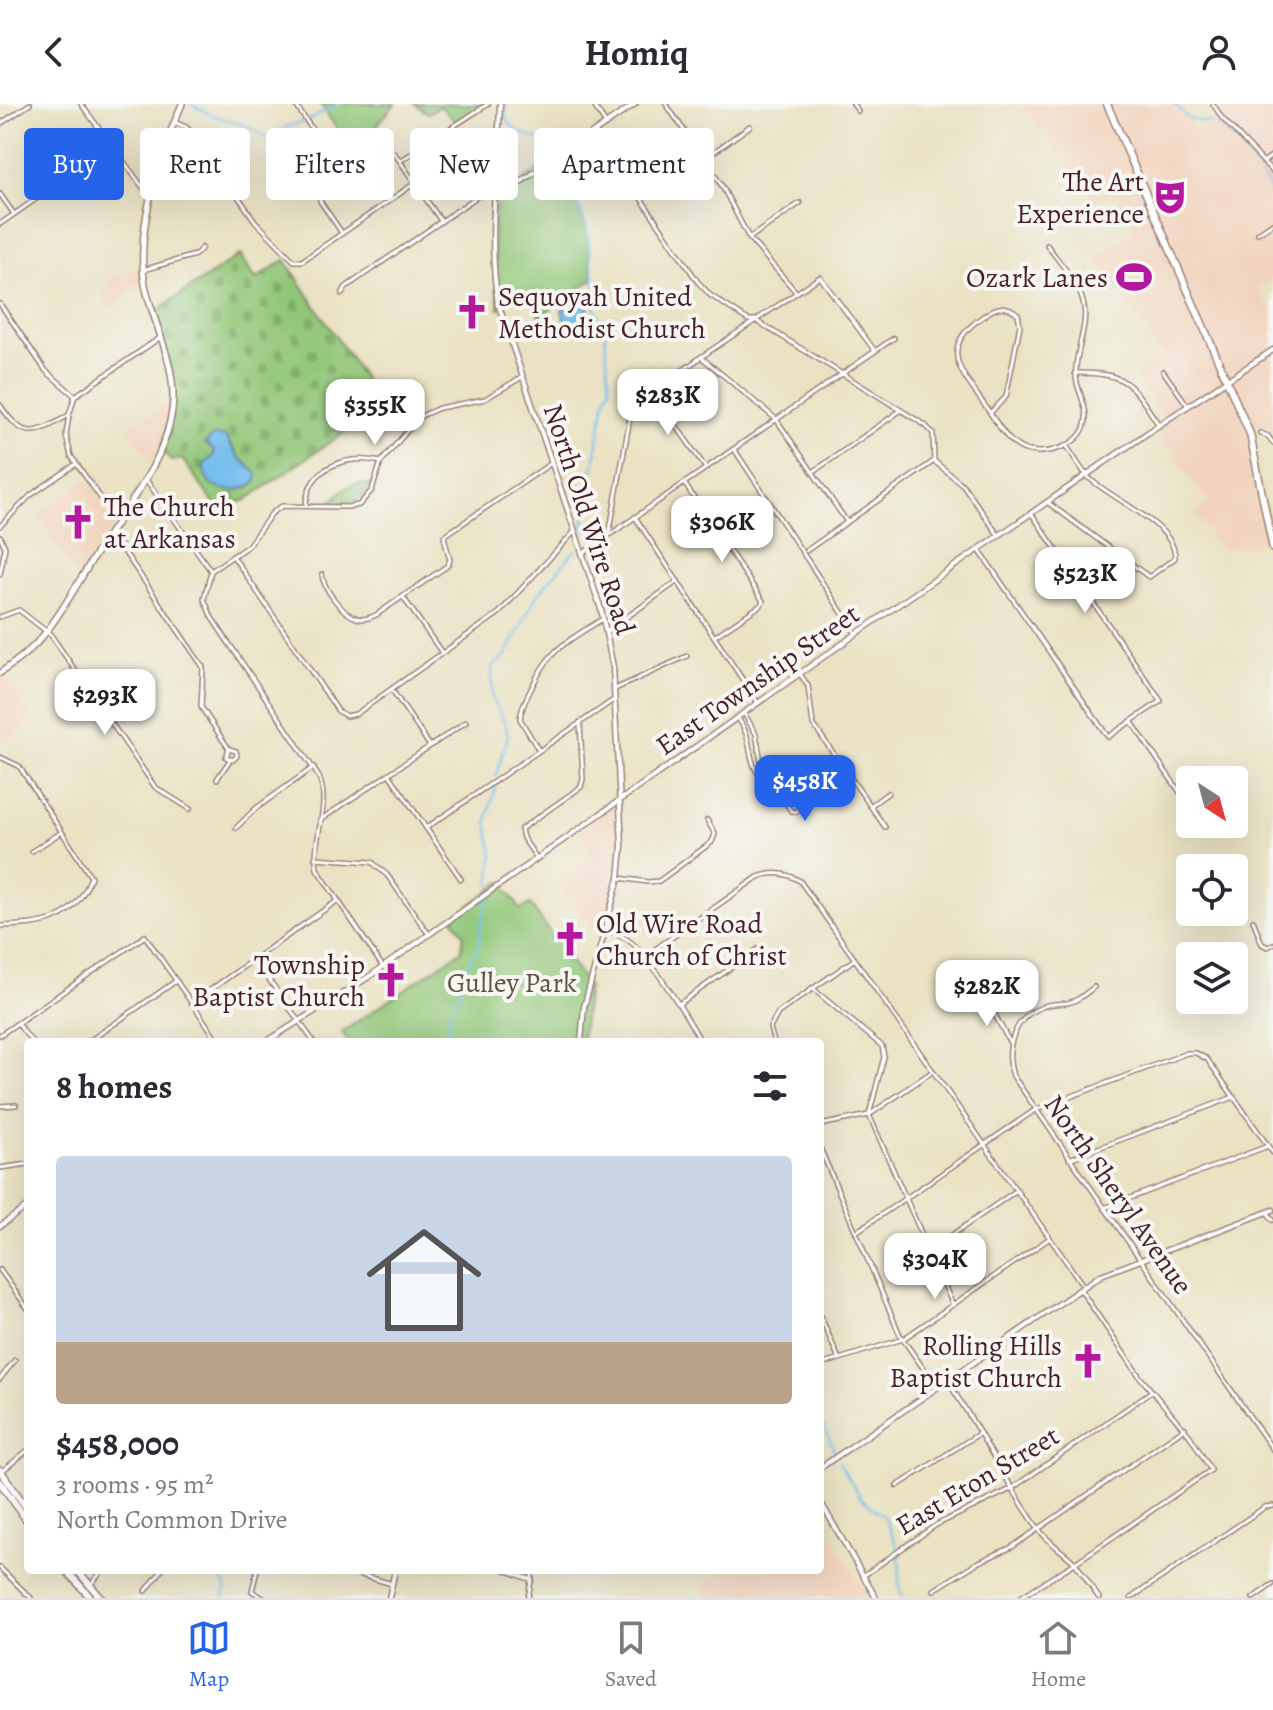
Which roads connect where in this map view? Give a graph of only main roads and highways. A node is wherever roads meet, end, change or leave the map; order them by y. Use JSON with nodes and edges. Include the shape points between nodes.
{"nodes":[{"id":1,"x":182,"y":104,"type":"edge"},
{"id":2,"x":1107,"y":104,"type":"edge"},
{"id":3,"x":1273,"y":549,"type":"edge"},
{"id":4,"x":0,"y":673,"type":"edge"},
{"id":5,"x":1,"y":1471,"type":"edge"},
{"id":6,"x":0,"y":1482,"type":"edge"},
{"id":7,"x":24,"y":1504,"type":"edge"},
{"id":8,"x":24,"y":1516,"type":"edge"},
{"id":9,"x":71,"y":1574,"type":"edge"},
{"id":10,"x":79,"y":1574,"type":"edge"},
{"id":11,"x":87,"y":1588,"type":"junction"},
{"id":12,"x":91,"y":1598,"type":"edge"},
{"id":13,"x":101,"y":1598,"type":"edge"}],
"edges":[{"from":1,"to":4,"type":"main road","via":[[162,156],[144,236],[147,292],[172,378],[167,434],[47,631]]},
{"from":2,"to":3,"type":"main road","via":[[1228,380],[1256,456]]},
{"from":5,"to":7,"type":"main road"},
{"from":6,"to":8,"type":"main road"},
{"from":9,"to":11,"type":"main road"},
{"from":10,"to":11,"type":"main road"},
{"from":11,"to":12,"type":"main road"},
{"from":11,"to":13,"type":"main road"}]}
